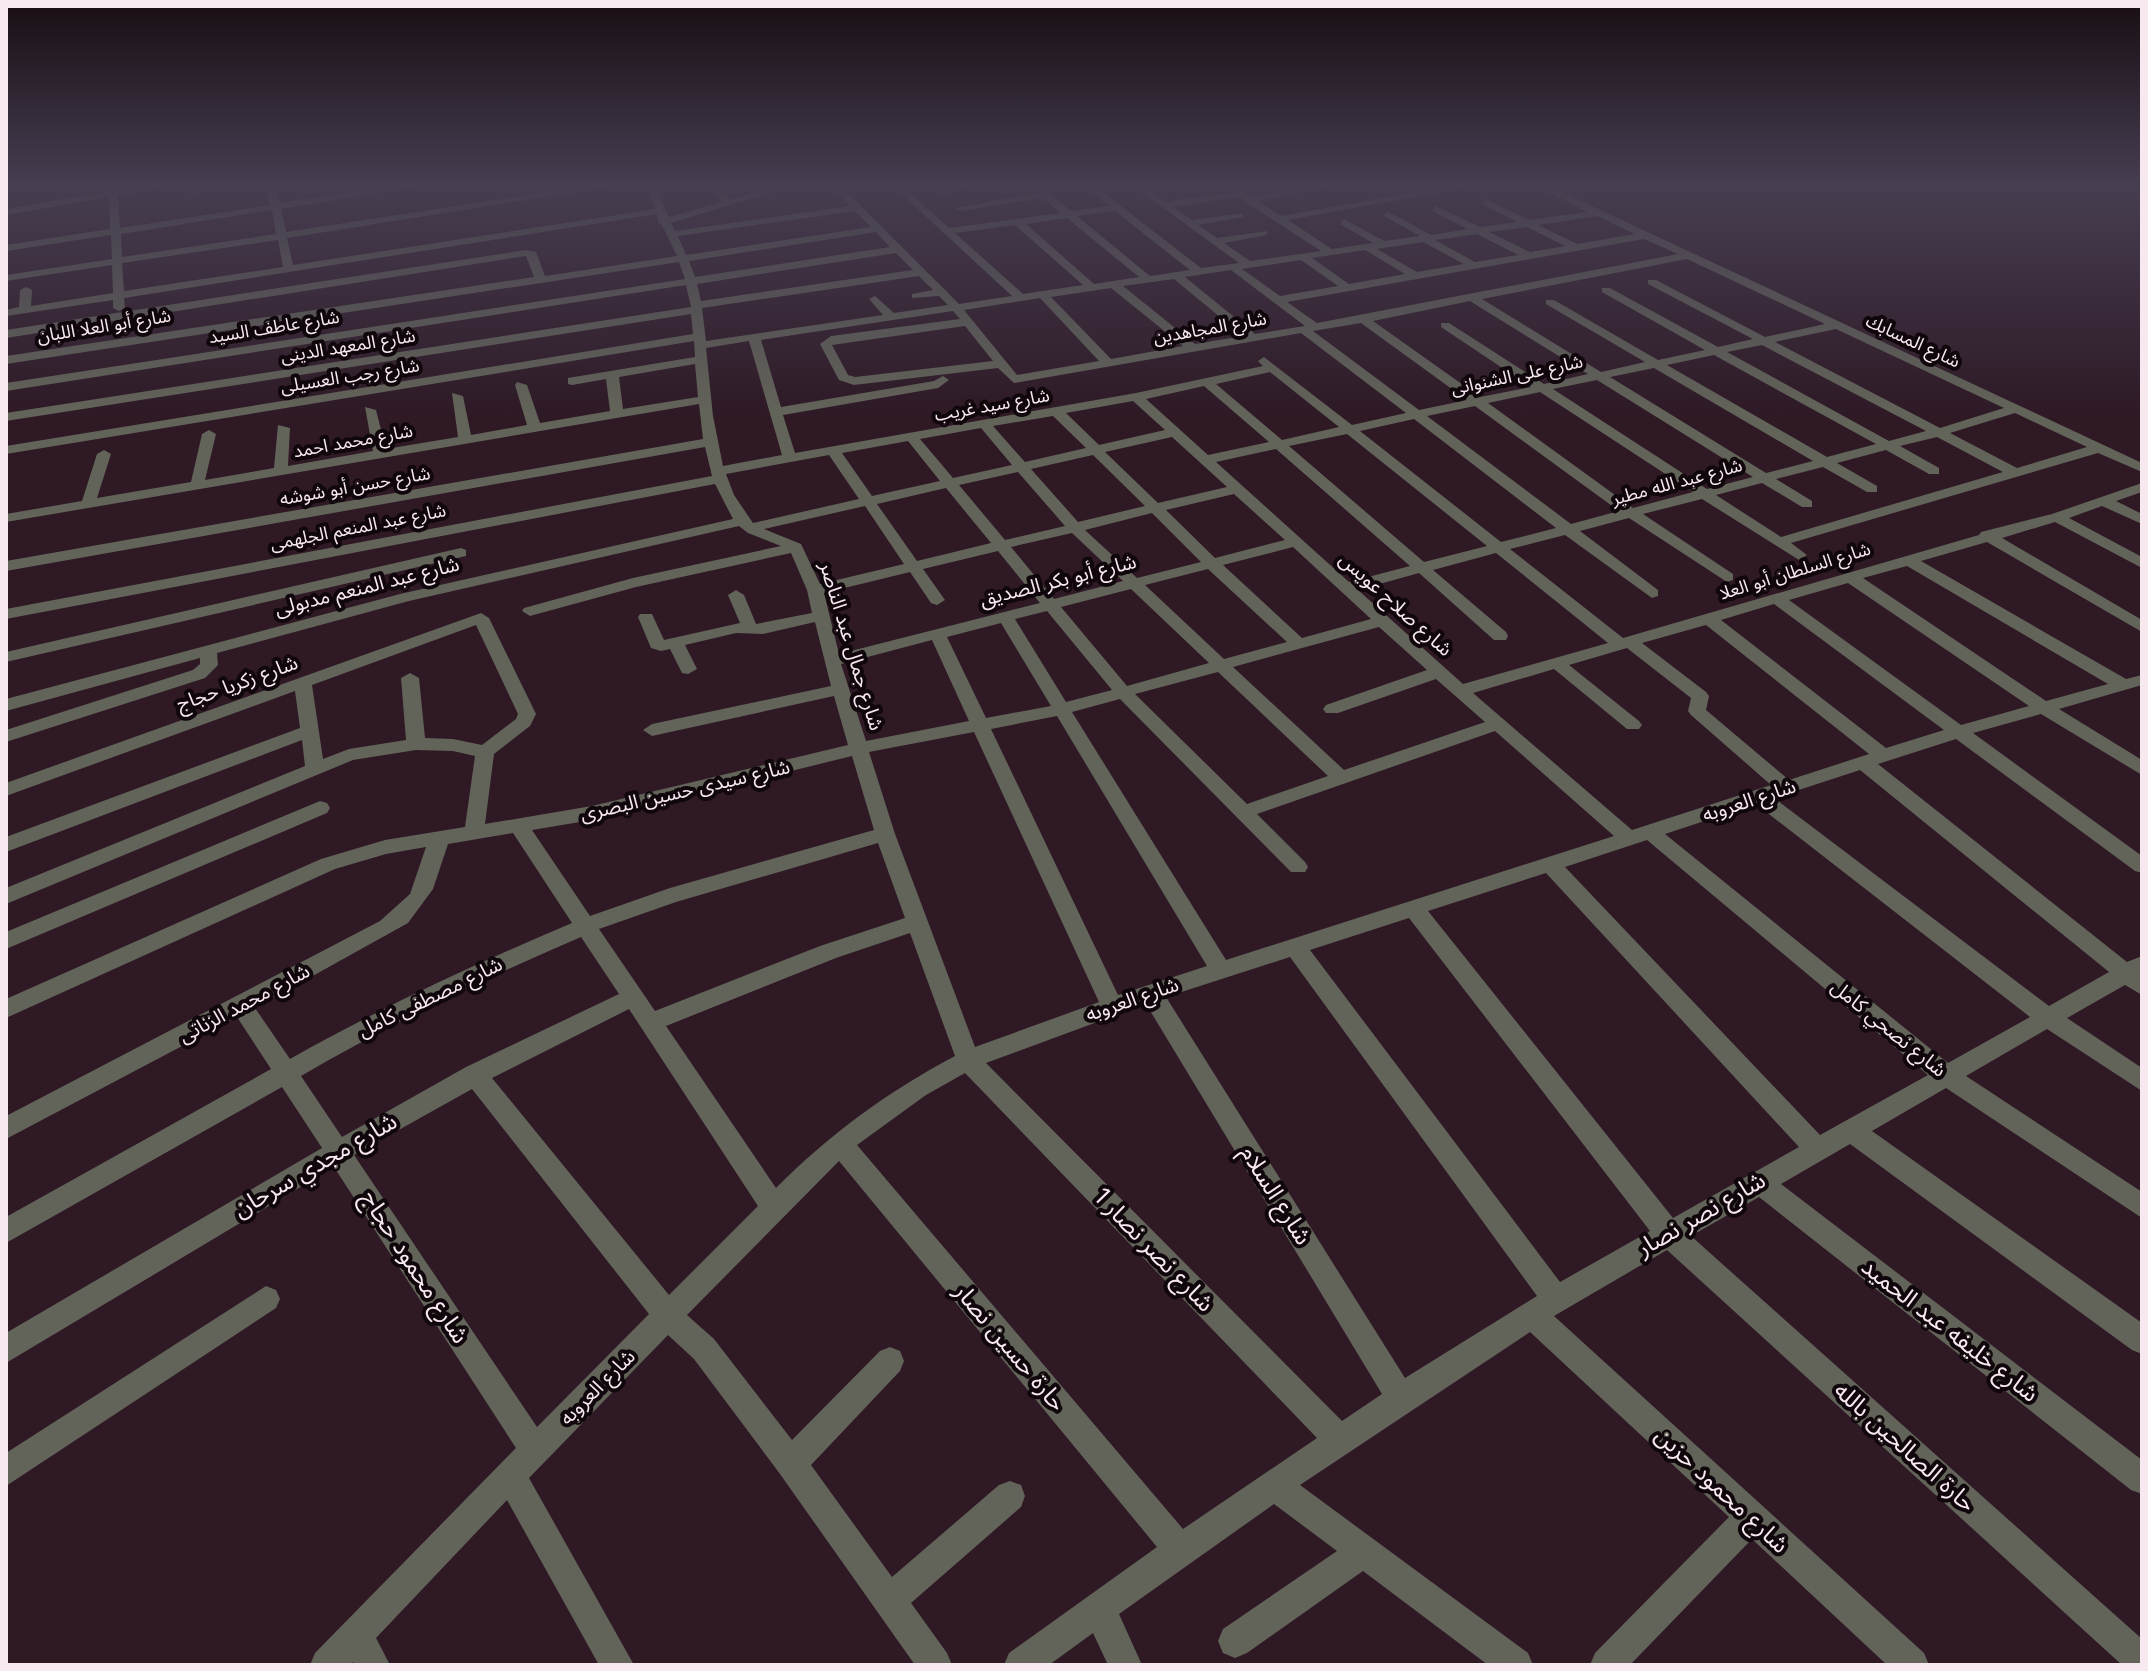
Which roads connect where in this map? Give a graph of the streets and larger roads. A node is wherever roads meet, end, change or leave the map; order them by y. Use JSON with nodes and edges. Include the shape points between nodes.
{"nodes":[{"id":1,"x":117,"y":262,"type":"edge"},
{"id":2,"x":110,"y":263,"type":"edge"},
{"id":3,"x":287,"y":263,"type":"edge"},
{"id":4,"x":316,"y":263,"type":"edge"},
{"id":5,"x":463,"y":263,"type":"edge"},
{"id":6,"x":535,"y":263,"type":"edge"},
{"id":7,"x":638,"y":263,"type":"edge"},
{"id":8,"x":685,"y":263,"type":"edge"},
{"id":9,"x":808,"y":263,"type":"edge"},
{"id":10,"x":914,"y":263,"type":"edge"},
{"id":11,"x":983,"y":263,"type":"edge"},
{"id":12,"x":1064,"y":263,"type":"edge"},
{"id":13,"x":1128,"y":263,"type":"edge"},
{"id":14,"x":1188,"y":263,"type":"edge"},
{"id":15,"x":1246,"y":263,"type":"edge"},
{"id":16,"x":1261,"y":263,"type":"edge"},
{"id":17,"x":1312,"y":263,"type":"edge"},
{"id":18,"x":1394,"y":263,"type":"edge"},
{"id":19,"x":1470,"y":263,"type":"edge"},
{"id":20,"x":1491,"y":263,"type":"edge"},
{"id":21,"x":1650,"y":263,"type":"edge"},
{"id":22,"x":1707,"y":263,"type":"edge"},
{"id":23,"x":801,"y":264,"type":"joint"},
{"id":24,"x":1249,"y":265,"type":"junction"},
{"id":25,"x":1475,"y":266,"type":"junction"},
{"id":26,"x":1233,"y":267,"type":"junction"},
{"id":27,"x":289,"y":269,"type":"junction"},
{"id":28,"x":923,"y":272,"type":"junction"},
{"id":29,"x":1199,"y":272,"type":"junction"},
{"id":30,"x":1176,"y":275,"type":"junction"},
{"id":31,"x":1416,"y":276,"type":"junction"},
{"id":32,"x":6,"y":278,"type":"edge"},
{"id":33,"x":540,"y":278,"type":"junction"},
{"id":34,"x":1148,"y":279,"type":"junction"},
{"id":35,"x":690,"y":280,"type":"junction"},
{"id":36,"x":1652,"y":282,"type":"dead end"},
{"id":37,"x":1113,"y":284,"type":"junction"},
{"id":38,"x":1091,"y":287,"type":"junction"},
{"id":39,"x":1348,"y":288,"type":"junction"},
{"id":40,"x":26,"y":290,"type":"dead end"},
{"id":41,"x":1606,"y":290,"type":"dead end"},
{"id":42,"x":942,"y":292,"type":"junction"},
{"id":43,"x":1043,"y":295,"type":"junction"},
{"id":44,"x":118,"y":296,"type":"junction"},
{"id":45,"x":916,"y":296,"type":"dead end"},
{"id":46,"x":1021,"y":298,"type":"junction"},
{"id":47,"x":1472,"y":298,"type":"junction"},
{"id":48,"x":875,"y":299,"type":"dead end"},
{"id":49,"x":1277,"y":300,"type":"junction"},
{"id":50,"x":1550,"y":302,"type":"dead end"},
{"id":51,"x":956,"y":307,"type":"junction"},
{"id":52,"x":696,"y":308,"type":"junction"},
{"id":53,"x":25,"y":310,"type":"junction"},
{"id":54,"x":6,"y":313,"type":"edge"},
{"id":55,"x":119,"y":316,"type":"junction"},
{"id":56,"x":891,"y":317,"type":"junction"},
{"id":57,"x":1363,"y":319,"type":"junction"},
{"id":58,"x":967,"y":322,"type":"junction"},
{"id":59,"x":1445,"y":325,"type":"dead end"},
{"id":60,"x":1837,"y":325,"type":"junction"},
{"id":61,"x":1309,"y":328,"type":"junction"},
{"id":62,"x":6,"y":334,"type":"edge"},
{"id":63,"x":754,"y":337,"type":"junction"},
{"id":64,"x":1253,"y":338,"type":"junction"},
{"id":65,"x":1764,"y":341,"type":"junction"},
{"id":66,"x":284,"y":343,"type":"junction"},
{"id":67,"x":700,"y":347,"type":"junction"},
{"id":68,"x":1193,"y":349,"type":"junction"},
{"id":69,"x":1716,"y":351,"type":"junction"},
{"id":70,"x":1261,"y":359,"type":"dead end"},
{"id":71,"x":6,"y":360,"type":"edge"},
{"id":72,"x":1657,"y":363,"type":"junction"},
{"id":73,"x":999,"y":364,"type":"junction"},
{"id":74,"x":1109,"y":364,"type":"junction"},
{"id":75,"x":1272,"y":368,"type":"junction"},
{"id":76,"x":939,"y":371,"type":"junction"},
{"id":77,"x":283,"y":374,"type":"junction"},
{"id":78,"x":612,"y":374,"type":"junction"},
{"id":79,"x":1602,"y":375,"type":"junction"},
{"id":80,"x":572,"y":381,"type":"dead end"},
{"id":81,"x":1207,"y":382,"type":"junction"},
{"id":82,"x":521,"y":385,"type":"dead end"},
{"id":83,"x":6,"y":387,"type":"edge"},
{"id":84,"x":1543,"y":388,"type":"junction"},
{"id":85,"x":907,"y":389,"type":"junction"},
{"id":86,"x":457,"y":396,"type":"dead end"},
{"id":87,"x":1136,"y":397,"type":"junction"},
{"id":88,"x":706,"y":399,"type":"junction"},
{"id":89,"x":1478,"y":402,"type":"junction"},
{"id":90,"x":916,"y":406,"type":"dead end"},
{"id":91,"x":2016,"y":409,"type":"junction"},
{"id":92,"x":370,"y":410,"type":"dead end"},
{"id":93,"x":1056,"y":411,"type":"junction"},
{"id":94,"x":776,"y":412,"type":"junction"},
{"id":95,"x":617,"y":415,"type":"junction"},
{"id":96,"x":1415,"y":415,"type":"junction"},
{"id":97,"x":6,"y":417,"type":"edge"},
{"id":98,"x":984,"y":424,"type":"junction"},
{"id":99,"x":283,"y":428,"type":"dead end"},
{"id":100,"x":535,"y":429,"type":"junction"},
{"id":101,"x":1350,"y":429,"type":"junction"},
{"id":102,"x":1175,"y":432,"type":"junction"},
{"id":103,"x":1939,"y":432,"type":"junction"},
{"id":104,"x":209,"y":434,"type":"dead end"},
{"id":105,"x":912,"y":438,"type":"junction"},
{"id":106,"x":465,"y":441,"type":"junction"},
{"id":107,"x":711,"y":442,"type":"junction"},
{"id":108,"x":1279,"y":445,"type":"junction"},
{"id":109,"x":1887,"y":446,"type":"junction"},
{"id":110,"x":2099,"y":448,"type":"junction"},
{"id":111,"x":6,"y":450,"type":"edge"},
{"id":112,"x":1094,"y":450,"type":"junction"},
{"id":113,"x":834,"y":452,"type":"junction"},
{"id":114,"x":104,"y":454,"type":"dead end"},
{"id":115,"x":381,"y":455,"type":"junction"},
{"id":116,"x":790,"y":459,"type":"junction"},
{"id":117,"x":1205,"y":460,"type":"junction"},
{"id":118,"x":1823,"y":463,"type":"junction"},
{"id":119,"x":1021,"y":467,"type":"junction"},
{"id":120,"x":2142,"y":468,"type":"edge"},
{"id":121,"x":1934,"y":471,"type":"dead end"},
{"id":122,"x":281,"y":472,"type":"junction"},
{"id":123,"x":2016,"y":473,"type":"junction"},
{"id":124,"x":717,"y":475,"type":"junction"},
{"id":125,"x":1765,"y":478,"type":"junction"},
{"id":126,"x":950,"y":483,"type":"junction"},
{"id":127,"x":197,"y":486,"type":"junction"},
{"id":128,"x":2142,"y":487,"type":"edge"},
{"id":129,"x":1236,"y":489,"type":"junction"},
{"id":130,"x":1872,"y":489,"type":"dead end"},
{"id":131,"x":1704,"y":494,"type":"junction"},
{"id":132,"x":868,"y":501,"type":"junction"},
{"id":133,"x":2104,"y":501,"type":"junction"},
{"id":134,"x":88,"y":504,"type":"junction"},
{"id":135,"x":1807,"y":504,"type":"dead end"},
{"id":136,"x":1155,"y":509,"type":"junction"},
{"id":137,"x":1631,"y":513,"type":"junction"},
{"id":138,"x":2057,"y":517,"type":"junction"},
{"id":139,"x":6,"y":518,"type":"edge"},
{"id":140,"x":2142,"y":520,"type":"edge"},
{"id":141,"x":746,"y":524,"type":"junction"},
{"id":142,"x":1075,"y":528,"type":"junction"},
{"id":143,"x":1569,"y":529,"type":"junction"},
{"id":144,"x":1986,"y":535,"type":"junction"},
{"id":145,"x":1295,"y":542,"type":"junction"},
{"id":146,"x":1779,"y":542,"type":"junction"},
{"id":147,"x":1001,"y":546,"type":"junction"},
{"id":148,"x":796,"y":547,"type":"junction"},
{"id":149,"x":1498,"y":548,"type":"junction"},
{"id":150,"x":461,"y":553,"type":"dead end"},
{"id":151,"x":1799,"y":555,"type":"dead end"},
{"id":152,"x":1906,"y":559,"type":"junction"},
{"id":153,"x":1211,"y":563,"type":"junction"},
{"id":154,"x":2142,"y":563,"type":"edge"},
{"id":155,"x":6,"y":566,"type":"edge"},
{"id":156,"x":914,"y":567,"type":"junction"},
{"id":157,"x":1420,"y":568,"type":"junction"},
{"id":158,"x":1849,"y":576,"type":"junction"},
{"id":159,"x":1727,"y":577,"type":"dead end"},
{"id":160,"x":1134,"y":583,"type":"junction"},
{"id":161,"x":1345,"y":588,"type":"junction"},
{"id":162,"x":815,"y":590,"type":"junction"},
{"id":163,"x":1652,"y":593,"type":"dead end"},
{"id":164,"x":736,"y":595,"type":"dead end"},
{"id":165,"x":1776,"y":598,"type":"junction"},
{"id":166,"x":937,"y":600,"type":"dead end"},
{"id":167,"x":1049,"y":605,"type":"junction"},
{"id":168,"x":530,"y":611,"type":"dead end"},
{"id":169,"x":6,"y":614,"type":"edge"},
{"id":170,"x":821,"y":616,"type":"junction"},
{"id":171,"x":1005,"y":616,"type":"junction"},
{"id":172,"x":646,"y":617,"type":"dead end"},
{"id":173,"x":1708,"y":618,"type":"junction"},
{"id":174,"x":1382,"y":621,"type":"junction"},
{"id":175,"x":2142,"y":627,"type":"edge"},
{"id":176,"x":750,"y":628,"type":"junction"},
{"id":177,"x":937,"y":634,"type":"junction"},
{"id":178,"x":1500,"y":636,"type":"dead end"},
{"id":179,"x":675,"y":642,"type":"junction"},
{"id":180,"x":1298,"y":643,"type":"junction"},
{"id":181,"x":1625,"y":643,"type":"junction"},
{"id":182,"x":209,"y":649,"type":"junction"},
{"id":183,"x":6,"y":657,"type":"edge"},
{"id":184,"x":832,"y":661,"type":"junction"},
{"id":185,"x":1557,"y":663,"type":"junction"},
{"id":186,"x":1220,"y":664,"type":"junction"},
{"id":187,"x":688,"y":669,"type":"dead end"},
{"id":188,"x":1439,"y":672,"type":"junction"},
{"id":189,"x":410,"y":678,"type":"dead end"},
{"id":190,"x":303,"y":683,"type":"junction"},
{"id":191,"x":2133,"y":686,"type":"edge"},
{"id":192,"x":841,"y":689,"type":"junction"},
{"id":193,"x":1460,"y":691,"type":"junction"},
{"id":194,"x":1124,"y":693,"type":"junction"},
{"id":195,"x":6,"y":705,"type":"edge"},
{"id":196,"x":2044,"y":708,"type":"junction"},
{"id":197,"x":1062,"y":709,"type":"junction"},
{"id":198,"x":1332,"y":709,"type":"dead end"},
{"id":199,"x":1497,"y":724,"type":"junction"},
{"id":200,"x":1633,"y":725,"type":"dead end"},
{"id":201,"x":981,"y":727,"type":"junction"},
{"id":202,"x":311,"y":730,"type":"junction"},
{"id":203,"x":652,"y":730,"type":"dead end"},
{"id":204,"x":1957,"y":732,"type":"junction"},
{"id":205,"x":6,"y":736,"type":"edge"},
{"id":206,"x":416,"y":744,"type":"junction"},
{"id":207,"x":860,"y":748,"type":"junction"},
{"id":208,"x":485,"y":752,"type":"junction"},
{"id":209,"x":1874,"y":760,"type":"junction"},
{"id":210,"x":315,"y":767,"type":"junction"},
{"id":211,"x":2142,"y":769,"type":"edge"},
{"id":212,"x":1341,"y":778,"type":"junction"},
{"id":213,"x":1786,"y":788,"type":"junction"},
{"id":214,"x":6,"y":790,"type":"edge"},
{"id":215,"x":1760,"y":797,"type":"junction"},
{"id":216,"x":320,"y":808,"type":"dead end"},
{"id":217,"x":1244,"y":812,"type":"junction"},
{"id":218,"x":518,"y":825,"type":"junction"},
{"id":219,"x":474,"y":833,"type":"junction"},
{"id":220,"x":885,"y":834,"type":"junction"},
{"id":221,"x":1640,"y":836,"type":"junction"},
{"id":222,"x":439,"y":839,"type":"junction"},
{"id":223,"x":6,"y":845,"type":"edge"},
{"id":224,"x":1550,"y":864,"type":"junction"},
{"id":225,"x":2142,"y":866,"type":"edge"},
{"id":226,"x":1298,"y":867,"type":"dead end"},
{"id":227,"x":6,"y":896,"type":"edge"},
{"id":228,"x":1413,"y":907,"type":"junction"},
{"id":229,"x":918,"y":922,"type":"junction"},
{"id":230,"x":585,"y":926,"type":"junction"},
{"id":231,"x":6,"y":941,"type":"edge"},
{"id":232,"x":1294,"y":945,"type":"junction"},
{"id":233,"x":1220,"y":969,"type":"junction"},
{"id":234,"x":2136,"y":975,"type":"edge"},
{"id":235,"x":1151,"y":992,"type":"junction"},
{"id":236,"x":633,"y":997,"type":"junction"},
{"id":237,"x":241,"y":1005,"type":"junction"},
{"id":238,"x":1112,"y":1006,"type":"junction"},
{"id":239,"x":6,"y":1009,"type":"edge"},
{"id":240,"x":2047,"y":1017,"type":"junction"},
{"id":241,"x":650,"y":1023,"type":"junction"},
{"id":242,"x":968,"y":1060,"type":"junction"},
{"id":243,"x":286,"y":1072,"type":"junction"},
{"id":244,"x":474,"y":1074,"type":"junction"},
{"id":245,"x":1945,"y":1075,"type":"junction"},
{"id":246,"x":2142,"y":1081,"type":"edge"},
{"id":247,"x":6,"y":1128,"type":"edge"},
{"id":248,"x":1849,"y":1129,"type":"junction"},
{"id":249,"x":840,"y":1144,"type":"junction"},
{"id":250,"x":1816,"y":1148,"type":"junction"},
{"id":251,"x":338,"y":1150,"type":"junction"},
{"id":252,"x":1758,"y":1181,"type":"junction"},
{"id":253,"x":2142,"y":1206,"type":"edge"},
{"id":254,"x":774,"y":1207,"type":"junction"},
{"id":255,"x":6,"y":1231,"type":"edge"},
{"id":256,"x":1668,"y":1233,"type":"junction"},
{"id":257,"x":266,"y":1299,"type":"dead end"},
{"id":258,"x":1544,"y":1307,"type":"junction"},
{"id":259,"x":668,"y":1316,"type":"junction"},
{"id":260,"x":2142,"y":1340,"type":"edge"},
{"id":261,"x":6,"y":1349,"type":"edge"},
{"id":262,"x":890,"y":1361,"type":"dead end"},
{"id":263,"x":1401,"y":1398,"type":"junction"},
{"id":264,"x":1340,"y":1440,"type":"junction"},
{"id":265,"x":535,"y":1450,"type":"junction"},
{"id":266,"x":791,"y":1463,"type":"junction"},
{"id":267,"x":6,"y":1471,"type":"edge"},
{"id":268,"x":510,"y":1475,"type":"junction"},
{"id":269,"x":2142,"y":1479,"type":"edge"},
{"id":270,"x":1274,"y":1485,"type":"junction"},
{"id":271,"x":1010,"y":1496,"type":"dead end"},
{"id":272,"x":1751,"y":1517,"type":"junction"},
{"id":273,"x":1180,"y":1550,"type":"junction"},
{"id":274,"x":1363,"y":1552,"type":"junction"},
{"id":275,"x":889,"y":1600,"type":"junction"},
{"id":276,"x":1099,"y":1609,"type":"junction"},
{"id":277,"x":356,"y":1636,"type":"junction"},
{"id":278,"x":1235,"y":1641,"type":"dead end"},
{"id":279,"x":2142,"y":1661,"type":"edge"},
{"id":280,"x":327,"y":1665,"type":"edge"},
{"id":281,"x":373,"y":1665,"type":"edge"},
{"id":282,"x":617,"y":1665,"type":"edge"},
{"id":283,"x":935,"y":1665,"type":"edge"},
{"id":284,"x":1021,"y":1665,"type":"edge"},
{"id":285,"x":1125,"y":1665,"type":"edge"},
{"id":286,"x":1516,"y":1665,"type":"edge"},
{"id":287,"x":1607,"y":1665,"type":"edge"},
{"id":288,"x":1912,"y":1665,"type":"edge"}],
"edges":[{"from":1,"to":44,"type":"street"},
{"from":2,"to":32,"type":"street"},
{"from":3,"to":27,"type":"street"},
{"from":4,"to":27,"type":"street"},
{"from":5,"to":55,"type":"street"},
{"from":6,"to":33,"type":"street"},
{"from":7,"to":33,"type":"street","name":"شارع أبو العلا اللبان"},
{"from":8,"to":35,"type":"street"},
{"from":9,"to":23,"type":"street","name":"شارع عاطف السيد"},
{"from":10,"to":28,"type":"street"},
{"from":11,"to":46,"type":"street"},
{"from":12,"to":38,"type":"street"},
{"from":13,"to":34,"type":"street"},
{"from":14,"to":29,"type":"street"},
{"from":15,"to":24,"type":"street"},
{"from":16,"to":24,"type":"street"},
{"from":17,"to":39,"type":"street"},
{"from":18,"to":31,"type":"street"},
{"from":19,"to":25,"type":"street"},
{"from":20,"to":25,"type":"street"},
{"from":21,"to":47,"type":"street","name":"شارع المجاهدين"},
{"from":22,"to":60,"type":"street","name":"شارع المسابك"},
{"from":23,"to":35,"type":"street","name":"شارع عاطف السيد"},
{"from":24,"to":26,"type":"street"},
{"from":25,"to":31,"type":"street"},
{"from":26,"to":29,"type":"street"},
{"from":26,"to":49,"type":"street"},
{"from":27,"to":44,"type":"street","via":[[196,279]]},
{"from":28,"to":42,"type":"street"},
{"from":28,"to":52,"type":"street","name":"شارع المعهد الدينى"},
{"from":29,"to":30,"type":"street"},
{"from":30,"to":34,"type":"street"},
{"from":30,"to":64,"type":"street"},
{"from":31,"to":39,"type":"street"},
{"from":33,"to":71,"type":"street","name":"شارع أبو العلا اللبان"},
{"from":34,"to":37,"type":"street"},
{"from":35,"to":52,"type":"street"},
{"from":35,"to":66,"type":"street","name":"شارع عاطف السيد"},
{"from":36,"to":65,"type":"street"},
{"from":37,"to":38,"type":"street"},
{"from":37,"to":68,"type":"street"},
{"from":38,"to":43,"type":"street"},
{"from":39,"to":49,"type":"street"},
{"from":40,"to":53,"type":"street"},
{"from":41,"to":69,"type":"street"},
{"from":42,"to":45,"type":"street"},
{"from":42,"to":51,"type":"street"},
{"from":43,"to":46,"type":"street"},
{"from":43,"to":74,"type":"street"},
{"from":44,"to":53,"type":"street"},
{"from":44,"to":55,"type":"street"},
{"from":46,"to":51,"type":"street"},
{"from":47,"to":57,"type":"street","name":"شارع المجاهدين"},
{"from":47,"to":79,"type":"street"},
{"from":48,"to":56,"type":"street"},
{"from":49,"to":61,"type":"street"},
{"from":50,"to":72,"type":"street"},
{"from":51,"to":56,"type":"street"},
{"from":51,"to":58,"type":"street"},
{"from":52,"to":67,"type":"street"},
{"from":52,"to":77,"type":"street","name":"شارع المعهد الدينى"},
{"from":53,"to":54,"type":"street"},
{"from":55,"to":62,"type":"street"},
{"from":56,"to":63,"type":"street"},
{"from":57,"to":61,"type":"street","name":"شارع المجاهدين"},
{"from":57,"to":89,"type":"street"},
{"from":58,"to":73,"type":"street"},
{"from":58,"to":76,"type":"street","via":[[826,343],[843,377],[850,380]]},
{"from":59,"to":84,"type":"street"},
{"from":60,"to":65,"type":"street","name":"شارع على الشنوانى"},
{"from":60,"to":91,"type":"street","name":"شارع المسابك"},
{"from":61,"to":64,"type":"street","name":"شارع المجاهدين"},
{"from":61,"to":96,"type":"street"},
{"from":63,"to":67,"type":"street"},
{"from":63,"to":94,"type":"street"},
{"from":64,"to":68,"type":"street","name":"شارع المجاهدين"},
{"from":65,"to":69,"type":"street","name":"شارع على الشنوانى"},
{"from":65,"to":103,"type":"street"},
{"from":66,"to":77,"type":"street"},
{"from":66,"to":83,"type":"street","name":"شارع عاطف السيد"},
{"from":67,"to":78,"type":"street"},
{"from":67,"to":88,"type":"street"},
{"from":67,"to":111,"type":"street","name":"شارع رجب العسيلى"},
{"from":68,"to":74,"type":"street","name":"شارع المجاهدين"},
{"from":69,"to":72,"type":"street","name":"شارع على الشنوانى"},
{"from":69,"to":109,"type":"street"},
{"from":70,"to":75,"type":"street"},
{"from":72,"to":79,"type":"street","name":"شارع على الشنوانى"},
{"from":72,"to":118,"type":"street"},
{"from":73,"to":74,"type":"street","name":"شارع المجاهدين","via":[[1010,378],[1019,379]]},
{"from":73,"to":76,"type":"street"},
{"from":75,"to":81,"type":"street","name":"شارع سيد غريب"},
{"from":75,"to":101,"type":"street"},
{"from":76,"to":85,"type":"street","via":[[940,383]]},
{"from":77,"to":97,"type":"street","name":"شارع المعهد الدينى"},
{"from":78,"to":80,"type":"street"},
{"from":78,"to":95,"type":"street"},
{"from":79,"to":84,"type":"street","name":"شارع على الشنوانى"},
{"from":79,"to":125,"type":"street"},
{"from":81,"to":87,"type":"street","name":"شارع سيد غريب"},
{"from":81,"to":108,"type":"street"},
{"from":82,"to":100,"type":"street"},
{"from":84,"to":89,"type":"street","name":"شارع على الشنوانى"},
{"from":84,"to":131,"type":"street"},
{"from":85,"to":90,"type":"street"},
{"from":85,"to":94,"type":"street"},
{"from":86,"to":106,"type":"street"},
{"from":87,"to":93,"type":"street","name":"شارع سيد غريب"},
{"from":87,"to":102,"type":"street","name":"شارع صلاح عويس"},
{"from":88,"to":95,"type":"street","name":"شارع محمد احمد"},
{"from":88,"to":107,"type":"street"},
{"from":89,"to":96,"type":"street","name":"شارع على الشنوانى"},
{"from":89,"to":137,"type":"street"},
{"from":91,"to":103,"type":"street","name":"شارع عبد الله مطير"},
{"from":91,"to":110,"type":"street","name":"شارع المسابك"},
{"from":92,"to":115,"type":"street"},
{"from":93,"to":98,"type":"street","name":"شارع سيد غريب"},
{"from":93,"to":112,"type":"street"},
{"from":94,"to":116,"type":"street"},
{"from":95,"to":100,"type":"street","name":"شارع محمد احمد"},
{"from":96,"to":101,"type":"street","name":"شارع على الشنوانى"},
{"from":96,"to":143,"type":"street"},
{"from":98,"to":105,"type":"street","name":"شارع سيد غريب"},
{"from":98,"to":119,"type":"street"},
{"from":99,"to":122,"type":"street"},
{"from":100,"to":106,"type":"street","name":"شارع محمد احمد"},
{"from":101,"to":108,"type":"street","name":"شارع على الشنوانى"},
{"from":101,"to":149,"type":"street"},
{"from":102,"to":112,"type":"street","name":"شارع عبد المنعم مدبولى"},
{"from":102,"to":117,"type":"street","name":"شارع صلاح عويس"},
{"from":103,"to":109,"type":"street","name":"شارع عبد الله مطير"},
{"from":103,"to":123,"type":"street"},
{"from":104,"to":127,"type":"street"},
{"from":105,"to":113,"type":"street","name":"شارع سيد غريب"},
{"from":105,"to":126,"type":"street"},
{"from":106,"to":115,"type":"street","name":"شارع محمد احمد"},
{"from":107,"to":124,"type":"street"},
{"from":107,"to":155,"type":"street","name":"شارع حسن أبو شوشه"},
{"from":108,"to":117,"type":"street","name":"شارع على الشنوانى"},
{"from":108,"to":157,"type":"street"},
{"from":109,"to":118,"type":"street","name":"شارع عبد الله مطير"},
{"from":109,"to":121,"type":"street"},
{"from":110,"to":120,"type":"street","name":"شارع المسابك"},
{"from":110,"to":123,"type":"street"},
{"from":112,"to":119,"type":"street","name":"شارع عبد المنعم مدبولى"},
{"from":112,"to":136,"type":"street"},
{"from":113,"to":116,"type":"street","name":"شارع سيد غريب"},
{"from":113,"to":132,"type":"street"},
{"from":114,"to":134,"type":"street"},
{"from":115,"to":122,"type":"street","name":"شارع محمد احمد"},
{"from":116,"to":124,"type":"street","name":"شارع سيد غريب"},
{"from":117,"to":129,"type":"street","name":"شارع صلاح عويس"},
{"from":118,"to":125,"type":"street","name":"شارع عبد الله مطير"},
{"from":118,"to":130,"type":"street"},
{"from":119,"to":126,"type":"street","name":"شارع عبد المنعم مدبولى"},
{"from":119,"to":142,"type":"street"},
{"from":122,"to":127,"type":"street","name":"شارع محمد احمد"},
{"from":123,"to":146,"type":"street"},
{"from":124,"to":141,"type":"street"},
{"from":124,"to":169,"type":"street","name":"شارع عبد المنعم الجلهمى"},
{"from":125,"to":131,"type":"street","name":"شارع عبد الله مطير"},
{"from":125,"to":135,"type":"street"},
{"from":126,"to":132,"type":"street","name":"شارع عبد المنعم مدبولى"},
{"from":126,"to":147,"type":"street"},
{"from":127,"to":134,"type":"street","name":"شارع محمد احمد"},
{"from":128,"to":133,"type":"street","name":"شارع السلطان أبو العلا"},
{"from":129,"to":136,"type":"street"},
{"from":129,"to":145,"type":"street","name":"شارع صلاح عويس"},
{"from":131,"to":137,"type":"street","name":"شارع عبد الله مطير"},
{"from":131,"to":146,"type":"street"},
{"from":132,"to":141,"type":"street","name":"شارع عبد المنعم مدبولى"},
{"from":132,"to":156,"type":"street"},
{"from":133,"to":138,"type":"street","name":"شارع السلطان أبو العلا"},
{"from":133,"to":140,"type":"street"},
{"from":134,"to":139,"type":"street","name":"شارع محمد احمد"},
{"from":136,"to":142,"type":"street"},
{"from":136,"to":153,"type":"street"},
{"from":137,"to":143,"type":"street","name":"شارع عبد الله مطير"},
{"from":137,"to":159,"type":"street"},
{"from":138,"to":144,"type":"street","name":"شارع السلطان أبو العلا"},
{"from":138,"to":154,"type":"street"},
{"from":141,"to":148,"type":"street","name":"شارع جمال عبد الناصر"},
{"from":141,"to":182,"type":"street","name":"شارع عبد المنعم مدبولى","via":[[406,597]]},
{"from":142,"to":147,"type":"street"},
{"from":142,"to":160,"type":"street"},
{"from":143,"to":149,"type":"street","name":"شارع عبد الله مطير"},
{"from":143,"to":163,"type":"street"},
{"from":144,"to":152,"type":"street","name":"شارع السلطان أبو العلا"},
{"from":144,"to":175,"type":"street"},
{"from":145,"to":153,"type":"street","name":"شارع أبو بكر الصديق"},
{"from":145,"to":161,"type":"street","name":"شارع صلاح عويس"},
{"from":146,"to":151,"type":"street"},
{"from":147,"to":156,"type":"street"},
{"from":147,"to":167,"type":"street"},
{"from":148,"to":162,"type":"street","name":"شارع جمال عبد الناصر"},
{"from":148,"to":168,"type":"street","via":[[636,590]]},
{"from":149,"to":157,"type":"street","name":"شارع عبد الله مطير"},
{"from":149,"to":181,"type":"street"},
{"from":150,"to":183,"type":"street"},
{"from":152,"to":158,"type":"street","name":"شارع السلطان أبو العلا"},
{"from":152,"to":191,"type":"street"},
{"from":153,"to":160,"type":"street","name":"شارع أبو بكر الصديق"},
{"from":153,"to":180,"type":"street"},
{"from":156,"to":162,"type":"street"},
{"from":156,"to":166,"type":"street"},
{"from":157,"to":161,"type":"street","name":"شارع عبد الله مطير"},
{"from":157,"to":178,"type":"street"},
{"from":158,"to":165,"type":"street","name":"شارع السلطان أبو العلا"},
{"from":158,"to":196,"type":"street"},
{"from":160,"to":167,"type":"street","name":"شارع أبو بكر الصديق"},
{"from":160,"to":186,"type":"street"},
{"from":161,"to":174,"type":"street","name":"شارع صلاح عويس"},
{"from":162,"to":170,"type":"street","name":"شارع جمال عبد الناصر"},
{"from":164,"to":176,"type":"street"},
{"from":165,"to":173,"type":"street","name":"شارع السلطان أبو العلا"},
{"from":165,"to":204,"type":"street"},
{"from":167,"to":171,"type":"street","name":"شارع أبو بكر الصديق"},
{"from":167,"to":194,"type":"street"},
{"from":170,"to":176,"type":"street"},
{"from":170,"to":184,"type":"street","name":"شارع جمال عبد الناصر"},
{"from":171,"to":177,"type":"street","name":"شارع أبو بكر الصديق"},
{"from":171,"to":197,"type":"street"},
{"from":172,"to":179,"type":"street","via":[[658,645]]},
{"from":173,"to":181,"type":"street","name":"شارع السلطان أبو العلا"},
{"from":173,"to":209,"type":"street"},
{"from":174,"to":180,"type":"street","name":"شارع سيدى حسين البصرى"},
{"from":174,"to":188,"type":"street","name":"شارع صلاح عويس"},
{"from":176,"to":179,"type":"street"},
{"from":177,"to":184,"type":"street","name":"شارع أبو بكر الصديق"},
{"from":177,"to":201,"type":"street"},
{"from":179,"to":187,"type":"street"},
{"from":180,"to":186,"type":"street","name":"شارع سيدى حسين البصرى"},
{"from":181,"to":185,"type":"street","name":"شارع السلطان أبو العلا"},
{"from":181,"to":213,"type":"street","via":[[1700,696],[1697,711]]},
{"from":182,"to":195,"type":"street","name":"شارع عبد المنعم مدبولى"},
{"from":182,"to":205,"type":"street","via":[[209,665],[199,674]]},
{"from":184,"to":192,"type":"street","name":"شارع جمال عبد الناصر"},
{"from":185,"to":193,"type":"street","name":"شارع السلطان أبو العلا"},
{"from":185,"to":200,"type":"street"},
{"from":186,"to":194,"type":"street","name":"شارع سيدى حسين البصرى"},
{"from":186,"to":212,"type":"street"},
{"from":188,"to":193,"type":"street","name":"شارع صلاح عويس"},
{"from":188,"to":198,"type":"street"},
{"from":189,"to":206,"type":"street"},
{"from":190,"to":202,"type":"street"},
{"from":190,"to":208,"type":"street","name":"شارع زكريا حجاج","via":[[484,619],[527,714]]},
{"from":190,"to":214,"type":"street","name":"شارع زكريا حجاج"},
{"from":191,"to":196,"type":"street","name":"شارع العروبه"},
{"from":192,"to":203,"type":"street"},
{"from":192,"to":207,"type":"street","name":"شارع جمال عبد الناصر"},
{"from":193,"to":199,"type":"street","name":"شارع صلاح عويس"},
{"from":194,"to":197,"type":"street","name":"شارع سيدى حسين البصرى"},
{"from":194,"to":217,"type":"street"},
{"from":196,"to":204,"type":"street","name":"شارع العروبه"},
{"from":196,"to":211,"type":"street"},
{"from":197,"to":201,"type":"street","name":"شارع سيدى حسين البصرى"},
{"from":197,"to":233,"type":"street"},
{"from":199,"to":212,"type":"street"},
{"from":199,"to":221,"type":"street","name":"شارع صلاح عويس"},
{"from":201,"to":207,"type":"street","name":"شارع سيدى حسين البصرى"},
{"from":201,"to":238,"type":"street"},
{"from":202,"to":210,"type":"street"},
{"from":202,"to":223,"type":"street"},
{"from":204,"to":209,"type":"street","name":"شارع العروبه"},
{"from":204,"to":225,"type":"street"},
{"from":206,"to":208,"type":"street"},
{"from":206,"to":210,"type":"street","via":[[383,747]]},
{"from":207,"to":218,"type":"street","name":"شارع سيدى حسين البصرى","via":[[592,813]]},
{"from":207,"to":220,"type":"street","name":"شارع جمال عبد الناصر"},
{"from":208,"to":219,"type":"street"},
{"from":209,"to":213,"type":"street","name":"شارع العروبه"},
{"from":209,"to":234,"type":"street"},
{"from":210,"to":227,"type":"street"},
{"from":212,"to":217,"type":"street"},
{"from":213,"to":215,"type":"street","name":"شارع العروبه"},
{"from":215,"to":221,"type":"street","name":"شارع العروبه"},
{"from":215,"to":240,"type":"street"},
{"from":216,"to":231,"type":"street"},
{"from":217,"to":226,"type":"street"},
{"from":218,"to":219,"type":"street","name":"شارع سيدى حسين البصرى"},
{"from":218,"to":230,"type":"street"},
{"from":219,"to":222,"type":"street","name":"شارع سيدى حسين البصرى"},
{"from":220,"to":229,"type":"street","name":"شارع جمال عبد الناصر"},
{"from":220,"to":230,"type":"street","name":"شارع مصطفى كامل"},
{"from":221,"to":224,"type":"street","name":"شارع العروبه"},
{"from":221,"to":245,"type":"street","name":"شارع نصحي كامل"},
{"from":222,"to":237,"type":"street","name":"شارع محمد الزناتى","via":[[421,898],[404,917]]},
{"from":222,"to":239,"type":"street","name":"شارع سيدى حسين البصرى","via":[[385,847],[328,864]]},
{"from":224,"to":228,"type":"street","name":"شارع العروبه"},
{"from":224,"to":250,"type":"street"},
{"from":228,"to":232,"type":"street","name":"شارع العروبه"},
{"from":228,"to":256,"type":"street","name":"حارة الصالحين بالله"},
{"from":229,"to":241,"type":"street"},
{"from":229,"to":242,"type":"street","name":"شارع جمال عبد الناصر"},
{"from":230,"to":236,"type":"street"},
{"from":230,"to":243,"type":"street","name":"شارع مصطفى كامل","via":[[398,1010]]},
{"from":232,"to":233,"type":"street","name":"شارع العروبه"},
{"from":232,"to":258,"type":"street","name":"شارع محمود حزين"},
{"from":233,"to":235,"type":"street","name":"شارع العروبه"},
{"from":234,"to":240,"type":"street","name":"شارع نصر نصار"},
{"from":235,"to":238,"type":"street","name":"شارع العروبه"},
{"from":235,"to":263,"type":"street","name":"شارع السلام"},
{"from":236,"to":241,"type":"street"},
{"from":236,"to":244,"type":"street","name":"شارع مجدي سرحان"},
{"from":237,"to":243,"type":"street","name":"شارع محمود حجاج"},
{"from":237,"to":247,"type":"street","name":"شارع محمد الزناتى"},
{"from":238,"to":242,"type":"street","name":"شارع العروبه"},
{"from":240,"to":245,"type":"street","name":"شارع نصر نصار"},
{"from":240,"to":246,"type":"street"},
{"from":241,"to":254,"type":"street"},
{"from":242,"to":249,"type":"street","name":"شارع العروبه","via":[[917,1088]]},
{"from":242,"to":264,"type":"street","name":"شارع نصر نصار 1"},
{"from":243,"to":251,"type":"street","name":"شارع محمود حجاج"},
{"from":243,"to":255,"type":"street","name":"شارع مصطفى كامل"},
{"from":244,"to":251,"type":"street","name":"شارع مجدي سرحان"},
{"from":244,"to":259,"type":"street"},
{"from":245,"to":248,"type":"street","name":"شارع نصر نصار"},
{"from":245,"to":253,"type":"street","name":"شارع نصحي كامل"},
{"from":248,"to":250,"type":"street","name":"شارع نصر نصار"},
{"from":248,"to":260,"type":"street"},
{"from":249,"to":254,"type":"street","name":"شارع العروبه"},
{"from":249,"to":273,"type":"street","name":"حارة حسين نصار"},
{"from":250,"to":252,"type":"street","name":"شارع نصر نصار"},
{"from":251,"to":261,"type":"street","name":"شارع مجدي سرحان"},
{"from":251,"to":265,"type":"street","name":"شارع محمود حجاج"},
{"from":252,"to":256,"type":"street","name":"شارع نصر نصار"},
{"from":252,"to":269,"type":"street","name":"شارع خليفه عبد الحميد"},
{"from":254,"to":259,"type":"street","name":"شارع العروبه"},
{"from":256,"to":258,"type":"street","name":"شارع نصر نصار"},
{"from":256,"to":279,"type":"street","name":"حارة الصالحين بالله"},
{"from":257,"to":267,"type":"street"},
{"from":258,"to":263,"type":"street","name":"شارع نصر نصار"},
{"from":258,"to":272,"type":"street","name":"شارع محمود حزين"},
{"from":259,"to":265,"type":"street","name":"شارع العروبه"},
{"from":259,"to":266,"type":"street","via":[[704,1349]]},
{"from":262,"to":266,"type":"street"},
{"from":263,"to":264,"type":"street","name":"شارع نصر نصار"},
{"from":264,"to":270,"type":"street","name":"شارع نصر نصار"},
{"from":265,"to":268,"type":"street","name":"شارع العروبه"},
{"from":266,"to":275,"type":"street"},
{"from":268,"to":277,"type":"street","name":"شارع العروبه"},
{"from":268,"to":282,"type":"street"},
{"from":270,"to":273,"type":"street","name":"شارع نصر نصار"},
{"from":270,"to":274,"type":"street"},
{"from":271,"to":275,"type":"street"},
{"from":272,"to":287,"type":"street"},
{"from":272,"to":288,"type":"street","name":"شارع محمود حزين"},
{"from":273,"to":276,"type":"street","name":"شارع نصر نصار"},
{"from":274,"to":278,"type":"street"},
{"from":274,"to":286,"type":"street"},
{"from":275,"to":283,"type":"street"},
{"from":276,"to":284,"type":"street","name":"شارع نصر نصار"},
{"from":276,"to":285,"type":"street"},
{"from":277,"to":280,"type":"street","name":"شارع العروبه"},
{"from":277,"to":281,"type":"street"}]}
